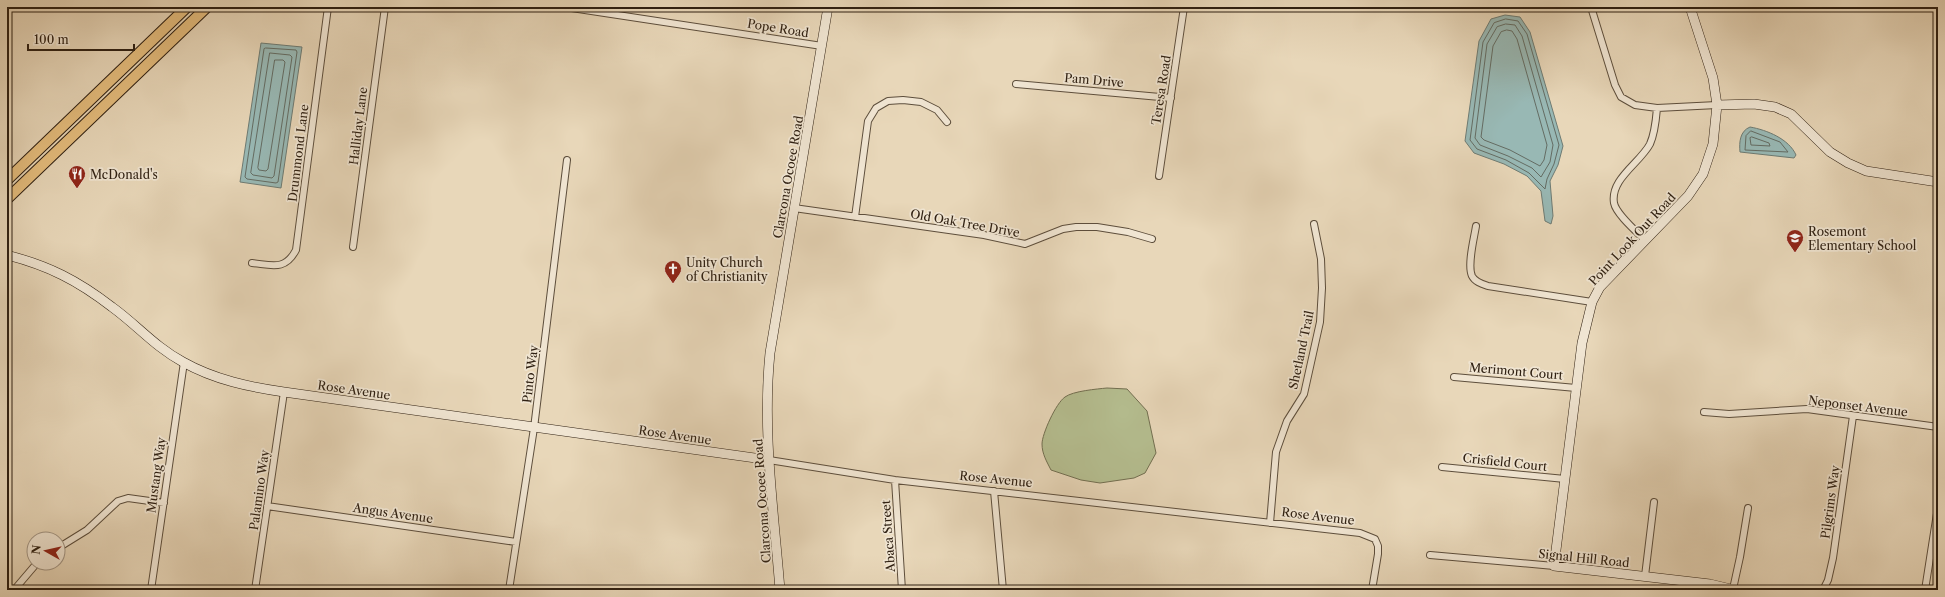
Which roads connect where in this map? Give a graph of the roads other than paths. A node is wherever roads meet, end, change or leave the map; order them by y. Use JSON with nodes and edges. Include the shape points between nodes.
{"nodes":[{"id":1,"x":187,"y":7,"type":"edge"},
{"id":2,"x":207,"y":7,"type":"edge"},
{"id":3,"x":328,"y":7,"type":"edge"},
{"id":4,"x":385,"y":7,"type":"edge"},
{"id":5,"x":565,"y":7,"type":"edge"},
{"id":6,"x":828,"y":7,"type":"edge"},
{"id":7,"x":1184,"y":7,"type":"edge"},
{"id":8,"x":1591,"y":7,"type":"edge"},
{"id":9,"x":1690,"y":7,"type":"edge"},
{"id":10,"x":1814,"y":7,"type":"edge"},
{"id":11,"x":1799,"y":8,"type":"edge"},
{"id":12,"x":591,"y":9,"type":"edge"},
{"id":13,"x":822,"y":46,"type":"junction"},
{"id":14,"x":1016,"y":84,"type":"dead end"},
{"id":15,"x":1171,"y":98,"type":"junction"},
{"id":16,"x":1717,"y":105,"type":"junction"},
{"id":17,"x":1657,"y":108,"type":"junction"},
{"id":18,"x":947,"y":122,"type":"dead end"},
{"id":19,"x":567,"y":160,"type":"dead end"},
{"id":20,"x":1159,"y":176,"type":"dead end"},
{"id":21,"x":7,"y":180,"type":"edge"},
{"id":22,"x":1938,"y":182,"type":"edge"},
{"id":23,"x":7,"y":199,"type":"edge"},
{"id":24,"x":794,"y":208,"type":"junction"},
{"id":25,"x":855,"y":216,"type":"junction"},
{"id":26,"x":1314,"y":224,"type":"dead end"},
{"id":27,"x":1476,"y":226,"type":"dead end"},
{"id":28,"x":1152,"y":240,"type":"dead end"},
{"id":29,"x":1645,"y":240,"type":"junction"},
{"id":30,"x":353,"y":247,"type":"dead end"},
{"id":31,"x":7,"y":255,"type":"edge"},
{"id":32,"x":252,"y":263,"type":"dead end"},
{"id":33,"x":1592,"y":302,"type":"junction"},
{"id":34,"x":184,"y":362,"type":"junction"},
{"id":35,"x":1454,"y":377,"type":"dead end"},
{"id":36,"x":1576,"y":388,"type":"junction"},
{"id":37,"x":284,"y":392,"type":"junction"},
{"id":38,"x":1704,"y":412,"type":"dead end"},
{"id":39,"x":1853,"y":416,"type":"junction"},
{"id":40,"x":534,"y":428,"type":"junction"},
{"id":41,"x":1938,"y":428,"type":"edge"},
{"id":42,"x":769,"y":460,"type":"junction"},
{"id":43,"x":1442,"y":466,"type":"dead end"},
{"id":44,"x":1565,"y":479,"type":"junction"},
{"id":45,"x":895,"y":480,"type":"junction"},
{"id":46,"x":994,"y":491,"type":"junction"},
{"id":47,"x":1654,"y":502,"type":"dead end"},
{"id":48,"x":164,"y":503,"type":"junction"},
{"id":49,"x":267,"y":506,"type":"junction"},
{"id":50,"x":1938,"y":507,"type":"edge"},
{"id":51,"x":1748,"y":508,"type":"dead end"},
{"id":52,"x":1270,"y":522,"type":"junction"},
{"id":53,"x":516,"y":542,"type":"junction"},
{"id":54,"x":66,"y":543,"type":"edge"},
{"id":55,"x":1430,"y":555,"type":"dead end"},
{"id":56,"x":1554,"y":566,"type":"junction"},
{"id":57,"x":31,"y":571,"type":"edge"},
{"id":58,"x":1645,"y":576,"type":"junction"},
{"id":59,"x":1686,"y":586,"type":"edge"},
{"id":60,"x":14,"y":590,"type":"edge"},
{"id":61,"x":151,"y":590,"type":"edge"},
{"id":62,"x":255,"y":590,"type":"edge"},
{"id":63,"x":509,"y":590,"type":"edge"},
{"id":64,"x":780,"y":590,"type":"edge"},
{"id":65,"x":902,"y":590,"type":"edge"},
{"id":66,"x":1002,"y":590,"type":"edge"},
{"id":67,"x":1372,"y":590,"type":"edge"},
{"id":68,"x":1734,"y":590,"type":"edge"},
{"id":69,"x":1823,"y":590,"type":"edge"},
{"id":70,"x":1926,"y":590,"type":"edge"}],
"edges":[{"from":1,"to":21,"type":"main road"},
{"from":2,"to":23,"type":"main road"},
{"from":3,"to":32,"type":"street","name":"Drummond Lane","via":[[296,250],[291,259],[283,264]]},
{"from":4,"to":30,"type":"street","name":"Halliday Lane"},
{"from":5,"to":12,"type":"street","name":"Pope Road"},
{"from":6,"to":13,"type":"street","name":"Clarcona Ocoee Road"},
{"from":7,"to":15,"type":"street","name":"Teresa Road"},
{"from":8,"to":17,"type":"street","via":[[1621,98],[1635,105]]},
{"from":9,"to":16,"type":"street","name":"Point Look Out Road","via":[[1713,78]]},
{"from":10,"to":11,"type":"street"},
{"from":12,"to":13,"type":"street","name":"Pope Road"},
{"from":13,"to":24,"type":"street","name":"Clarcona Ocoee Road"},
{"from":14,"to":15,"type":"street","name":"Pam Drive"},
{"from":15,"to":20,"type":"street","name":"Teresa Road"},
{"from":16,"to":17,"type":"street"},
{"from":16,"to":22,"type":"street","via":[[1754,104],[1775,107],[1792,114],[1830,152],[1848,164],[1866,171]]},
{"from":16,"to":29,"type":"street","name":"Point Look Out Road","via":[[1713,144],[1703,174],[1688,196]]},
{"from":17,"to":29,"type":"street","via":[[1650,144],[1615,190],[1614,203],[1618,212]]},
{"from":18,"to":25,"type":"street","via":[[937,110],[921,102],[888,101],[876,108],[868,121]]},
{"from":19,"to":40,"type":"street","name":"Pinto Way"},
{"from":24,"to":25,"type":"street","name":"Old Oak Tree Drive"},
{"from":24,"to":42,"type":"street","name":"Clarcona Ocoee Road","via":[[767,384]]},
{"from":25,"to":28,"type":"street","name":"Old Oak Tree Drive","via":[[984,235],[1026,244],[1063,229],[1076,227],[1097,227]]},
{"from":26,"to":52,"type":"street","name":"Shetland Trail","via":[[1321,260],[1320,322],[1304,394],[1287,421],[1276,452]]},
{"from":27,"to":33,"type":"street","via":[[1470,265],[1472,277],[1478,283]]},
{"from":29,"to":33,"type":"street","name":"Point Look Out Road","via":[[1600,287]]},
{"from":31,"to":34,"type":"street","name":"Rose Avenue","via":[[55,270],[76,282],[113,307],[154,344]]},
{"from":33,"to":36,"type":"street","name":"Point Look Out Road","via":[[1582,343]]},
{"from":34,"to":37,"type":"street","name":"Rose Avenue","via":[[235,383]]},
{"from":34,"to":48,"type":"street","name":"Mustang Way"},
{"from":35,"to":36,"type":"street","name":"Merimont Court"},
{"from":36,"to":44,"type":"street","name":"Point Look Out Road"},
{"from":37,"to":40,"type":"street","name":"Rose Avenue"},
{"from":37,"to":49,"type":"street","name":"Palamino Way"},
{"from":38,"to":39,"type":"street","name":"Neponset Avenue","via":[[1728,414],[1807,409]]},
{"from":39,"to":41,"type":"street","name":"Neponset Avenue"},
{"from":39,"to":69,"type":"street","name":"Pilgrims Way","via":[[1833,558]]},
{"from":40,"to":42,"type":"street","name":"Rose Avenue"},
{"from":40,"to":53,"type":"street","name":"Pinto Way"},
{"from":42,"to":45,"type":"street","name":"Rose Avenue"},
{"from":42,"to":64,"type":"street","name":"Clarcona Ocoee Road"},
{"from":43,"to":44,"type":"street","name":"Crisfield Court"},
{"from":44,"to":56,"type":"street","name":"Point Look Out Road"},
{"from":45,"to":46,"type":"street","name":"Rose Avenue"},
{"from":45,"to":65,"type":"street","name":"Abaca Street"},
{"from":46,"to":52,"type":"street","name":"Rose Avenue"},
{"from":46,"to":66,"type":"street"},
{"from":47,"to":58,"type":"street"},
{"from":48,"to":54,"type":"street","via":[[128,498],[118,501],[87,530]]},
{"from":48,"to":61,"type":"street","name":"Mustang Way"},
{"from":49,"to":53,"type":"street","name":"Angus Avenue"},
{"from":49,"to":62,"type":"street","name":"Palamino Way"},
{"from":50,"to":70,"type":"street"},
{"from":51,"to":68,"type":"street"},
{"from":52,"to":67,"type":"street","name":"Rose Avenue","via":[[1360,533],[1375,539],[1378,554]]},
{"from":53,"to":63,"type":"street","name":"Pinto Way"},
{"from":55,"to":56,"type":"street","name":"Signal Hill Road"},
{"from":56,"to":58,"type":"street","name":"Signal Hill Road"},
{"from":57,"to":60,"type":"street"},
{"from":58,"to":59,"type":"street","name":"Signal Hill Road"},
{"from":59,"to":68,"type":"street","name":"Signal Hill Road"}]}
